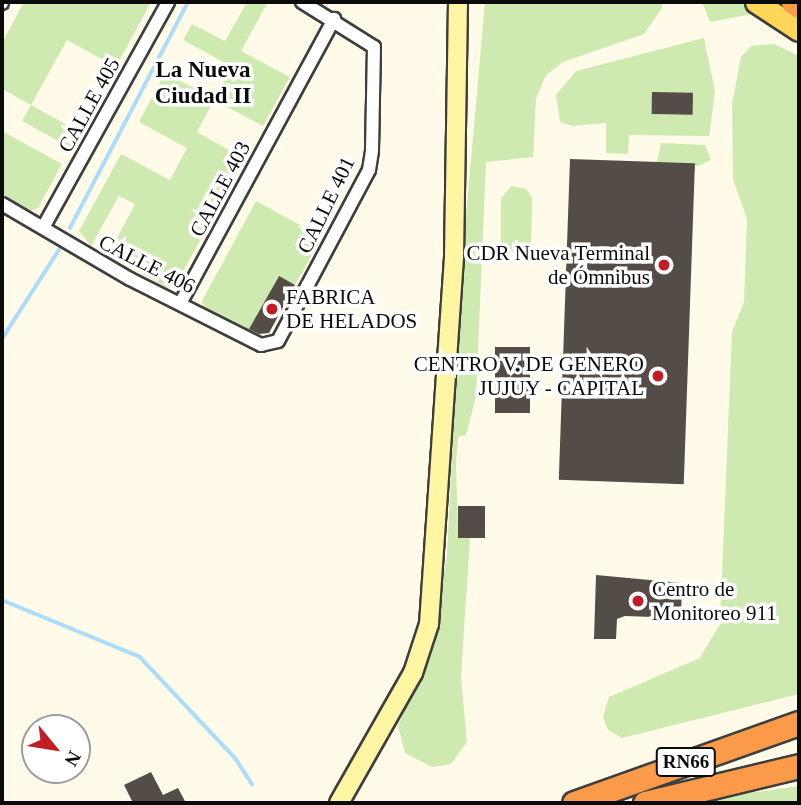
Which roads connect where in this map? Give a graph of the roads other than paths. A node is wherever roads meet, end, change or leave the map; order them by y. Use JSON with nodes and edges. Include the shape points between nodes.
{"nodes":[{"id":1,"x":168,"y":2,"type":"edge"},
{"id":2,"x":302,"y":2,"type":"edge"},
{"id":3,"x":458,"y":2,"type":"edge"},
{"id":4,"x":756,"y":2,"type":"edge"},
{"id":5,"x":793,"y":2,"type":"edge"},
{"id":6,"x":799,"y":6,"type":"edge"},
{"id":7,"x":334,"y":19,"type":"junction"},
{"id":8,"x":799,"y":30,"type":"edge"},
{"id":9,"x":2,"y":204,"type":"edge"},
{"id":10,"x":44,"y":226,"type":"junction"},
{"id":11,"x":181,"y":302,"type":"junction"},
{"id":12,"x":278,"y":341,"type":"joint"},
{"id":13,"x":799,"y":723,"type":"edge"},
{"id":14,"x":799,"y":766,"type":"edge"},
{"id":15,"x":339,"y":803,"type":"edge"},
{"id":16,"x":574,"y":803,"type":"edge"},
{"id":17,"x":645,"y":803,"type":"edge"}],
"edges":[{"from":1,"to":10,"type":"street","name":"CALLE 405"},
{"from":2,"to":7,"type":"street"},
{"from":3,"to":15,"type":"street","via":[[454,256],[429,624],[413,673]]},
{"from":4,"to":8,"type":"main road"},
{"from":5,"to":6,"type":"highway"},
{"from":7,"to":11,"type":"street","name":"CALLE 403"},
{"from":7,"to":12,"type":"street","name":"CALLE 401","via":[[367,39],[377,63],[369,170]]},
{"from":9,"to":10,"type":"street","name":"CALLE 406"},
{"from":10,"to":11,"type":"street","name":"CALLE 406","via":[[97,262]]},
{"from":11,"to":12,"type":"street","name":"CALLE 406","via":[[261,345]]},
{"from":13,"to":16,"type":"highway","number":"RN66"},
{"from":14,"to":17,"type":"highway","number":"RN66"}]}
